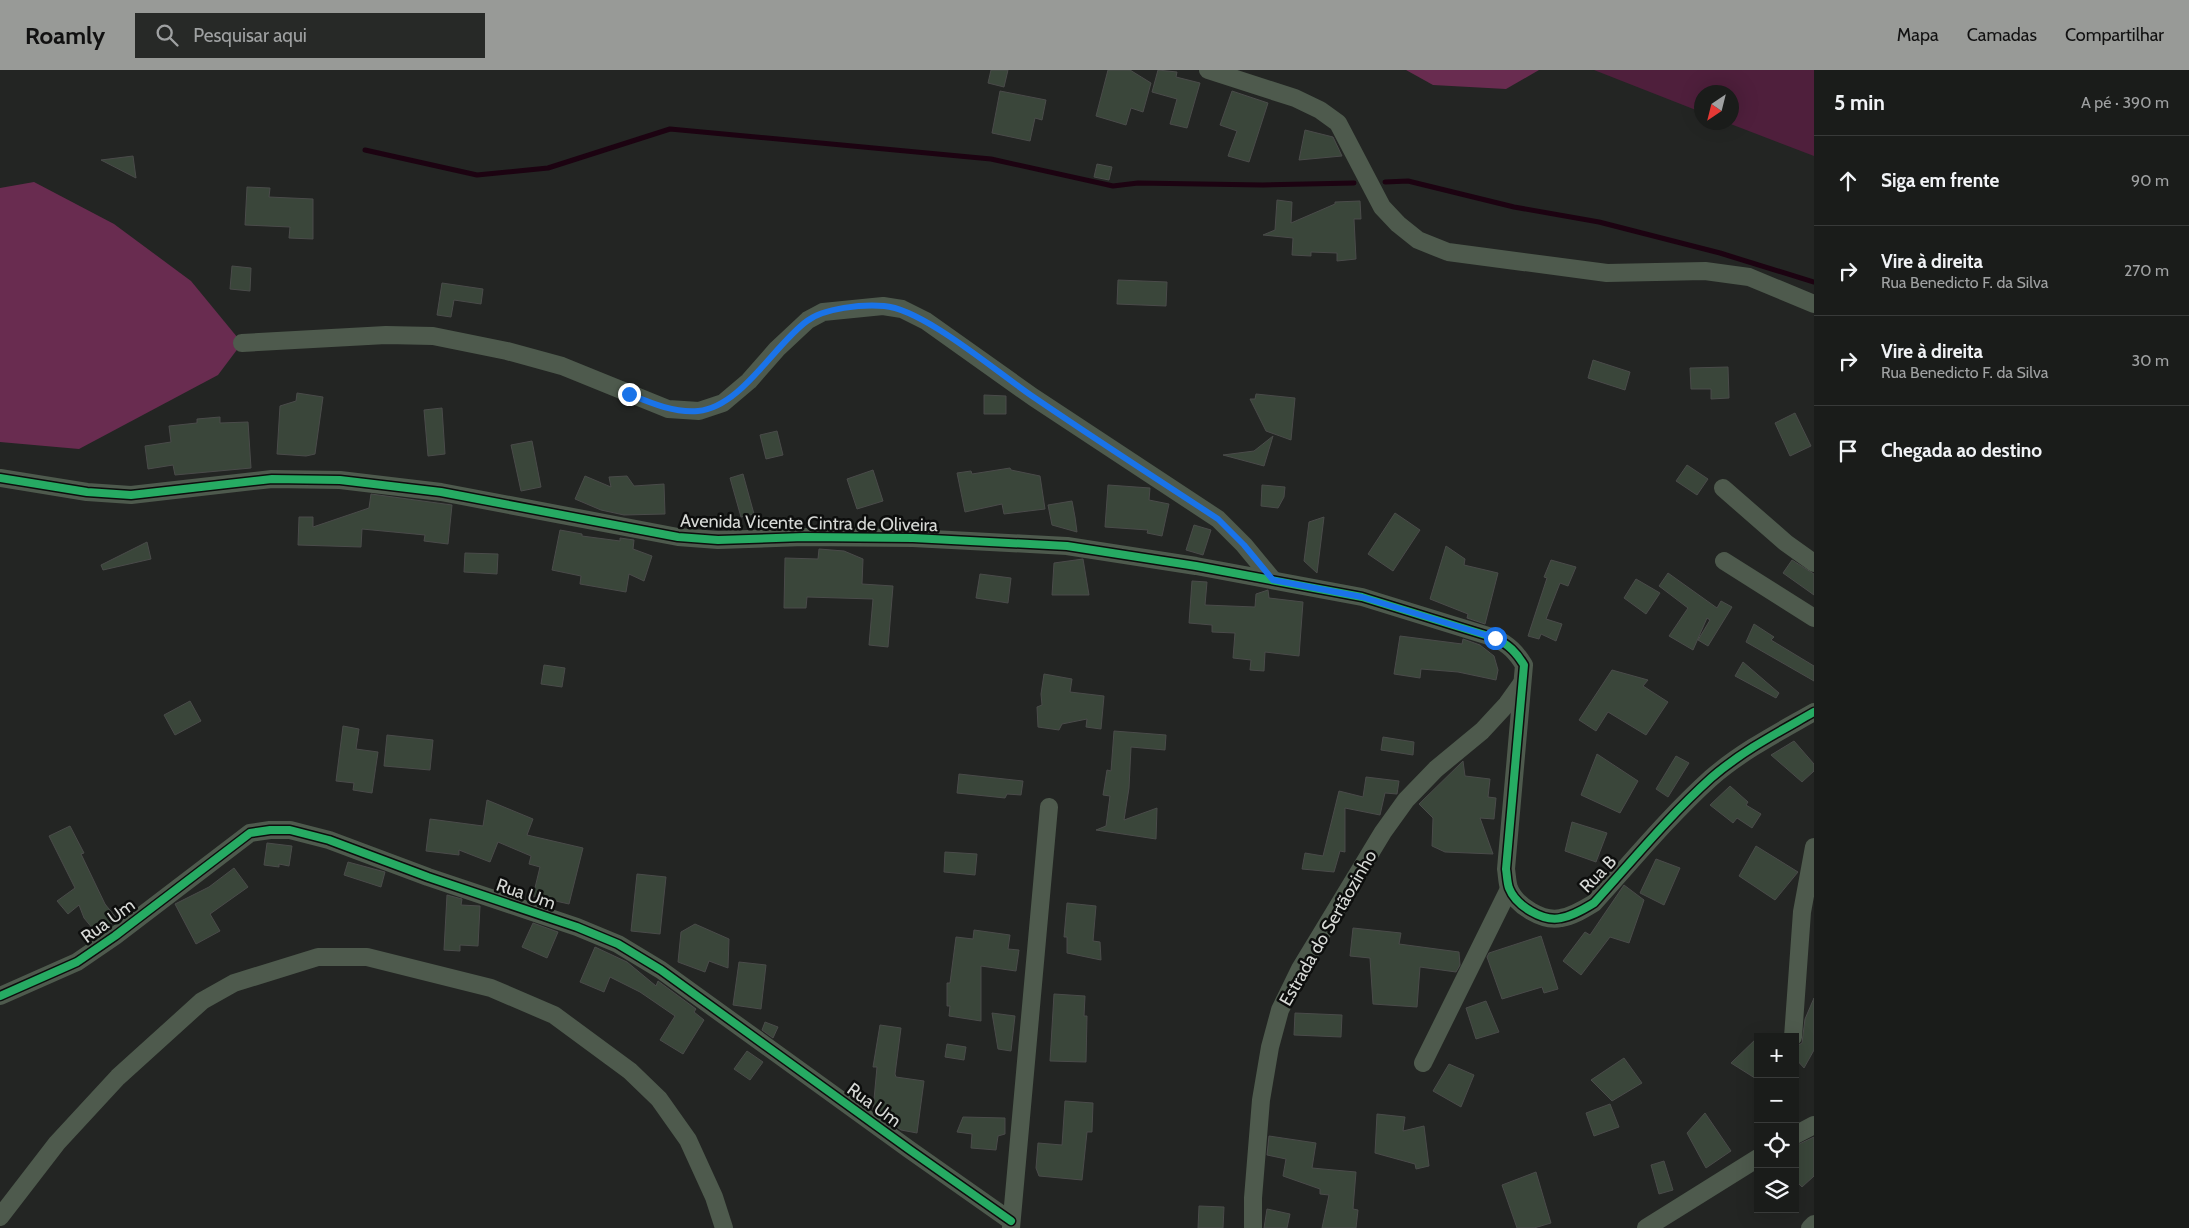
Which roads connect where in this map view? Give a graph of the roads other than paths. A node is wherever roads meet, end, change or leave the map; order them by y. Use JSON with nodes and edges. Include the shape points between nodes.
{"nodes":[{"id":1,"x":1208,"y":70,"type":"edge"},
{"id":2,"x":1814,"y":304,"type":"edge"},
{"id":3,"x":242,"y":343,"type":"dead end"},
{"id":4,"x":0,"y":478,"type":"edge"},
{"id":5,"x":1722,"y":488,"type":"dead end"},
{"id":6,"x":1724,"y":561,"type":"dead end"},
{"id":7,"x":1814,"y":563,"type":"edge"},
{"id":8,"x":1273,"y":580,"type":"junction"},
{"id":9,"x":1814,"y":618,"type":"edge"},
{"id":10,"x":1522,"y":683,"type":"junction"},
{"id":11,"x":1814,"y":712,"type":"edge"},
{"id":12,"x":1049,"y":807,"type":"dead end"},
{"id":13,"x":1814,"y":847,"type":"edge"},
{"id":14,"x":1509,"y":889,"type":"junction"},
{"id":15,"x":0,"y":996,"type":"edge"},
{"id":16,"x":1793,"y":1033,"type":"edge"},
{"id":17,"x":1423,"y":1063,"type":"dead end"},
{"id":18,"x":1814,"y":1125,"type":"edge"},
{"id":19,"x":1799,"y":1134,"type":"edge"},
{"id":20,"x":1754,"y":1160,"type":"edge"},
{"id":21,"x":0,"y":1218,"type":"edge"},
{"id":22,"x":1011,"y":1224,"type":"edge"},
{"id":23,"x":1814,"y":1224,"type":"edge"},
{"id":24,"x":724,"y":1228,"type":"edge"},
{"id":25,"x":1253,"y":1228,"type":"edge"},
{"id":26,"x":1646,"y":1228,"type":"edge"},
{"id":27,"x":1810,"y":1228,"type":"edge"}],
"edges":[{"from":1,"to":2,"type":"street","via":[[1296,98],[1338,123],[1382,207],[1418,240],[1440,249],[1607,273],[1705,271],[1749,277]]},
{"from":3,"to":8,"type":"street","via":[[386,335],[433,336],[562,366],[668,409],[699,411],[723,403],[808,320],[823,312],[883,306],[902,309],[926,321],[1218,519]]},
{"from":4,"to":8,"type":"street","name":"Avenida Vicente Cintra de Oliveira","via":[[87,492],[131,495],[272,479],[340,480],[441,492],[678,537],[718,540],[913,538],[1067,546]]},
{"from":5,"to":7,"type":"street","via":[[1786,544]]},
{"from":6,"to":9,"type":"street"},
{"from":8,"to":10,"type":"street","name":"Avenida Vicente Cintra de Oliveira","via":[[1362,597],[1495,638],[1509,645],[1524,665]]},
{"from":10,"to":14,"type":"street","via":[[1506,868]]},
{"from":10,"to":25,"type":"street","name":"Estrada do Sertãozinho","via":[[1482,731],[1436,769],[1406,800],[1300,969],[1280,1010],[1270,1047],[1261,1100]]},
{"from":11,"to":14,"type":"street","name":"Rua B","via":[[1761,742],[1713,777],[1683,805],[1594,903],[1575,914],[1546,918],[1520,902]]},
{"from":12,"to":22,"type":"street","name":"Rua Um"},
{"from":13,"to":16,"type":"street","via":[[1802,912]]},
{"from":14,"to":17,"type":"street"},
{"from":15,"to":22,"type":"street","name":"Rua Um","via":[[77,962],[250,833],[290,830],[329,840],[618,944],[661,970]]},
{"from":18,"to":19,"type":"street"},
{"from":20,"to":26,"type":"street"},
{"from":21,"to":24,"type":"street","via":[[57,1143],[118,1077],[202,1001],[234,982],[318,957],[367,957],[491,988],[554,1015],[630,1071],[659,1099],[688,1140]]},
{"from":23,"to":27,"type":"street"}]}
